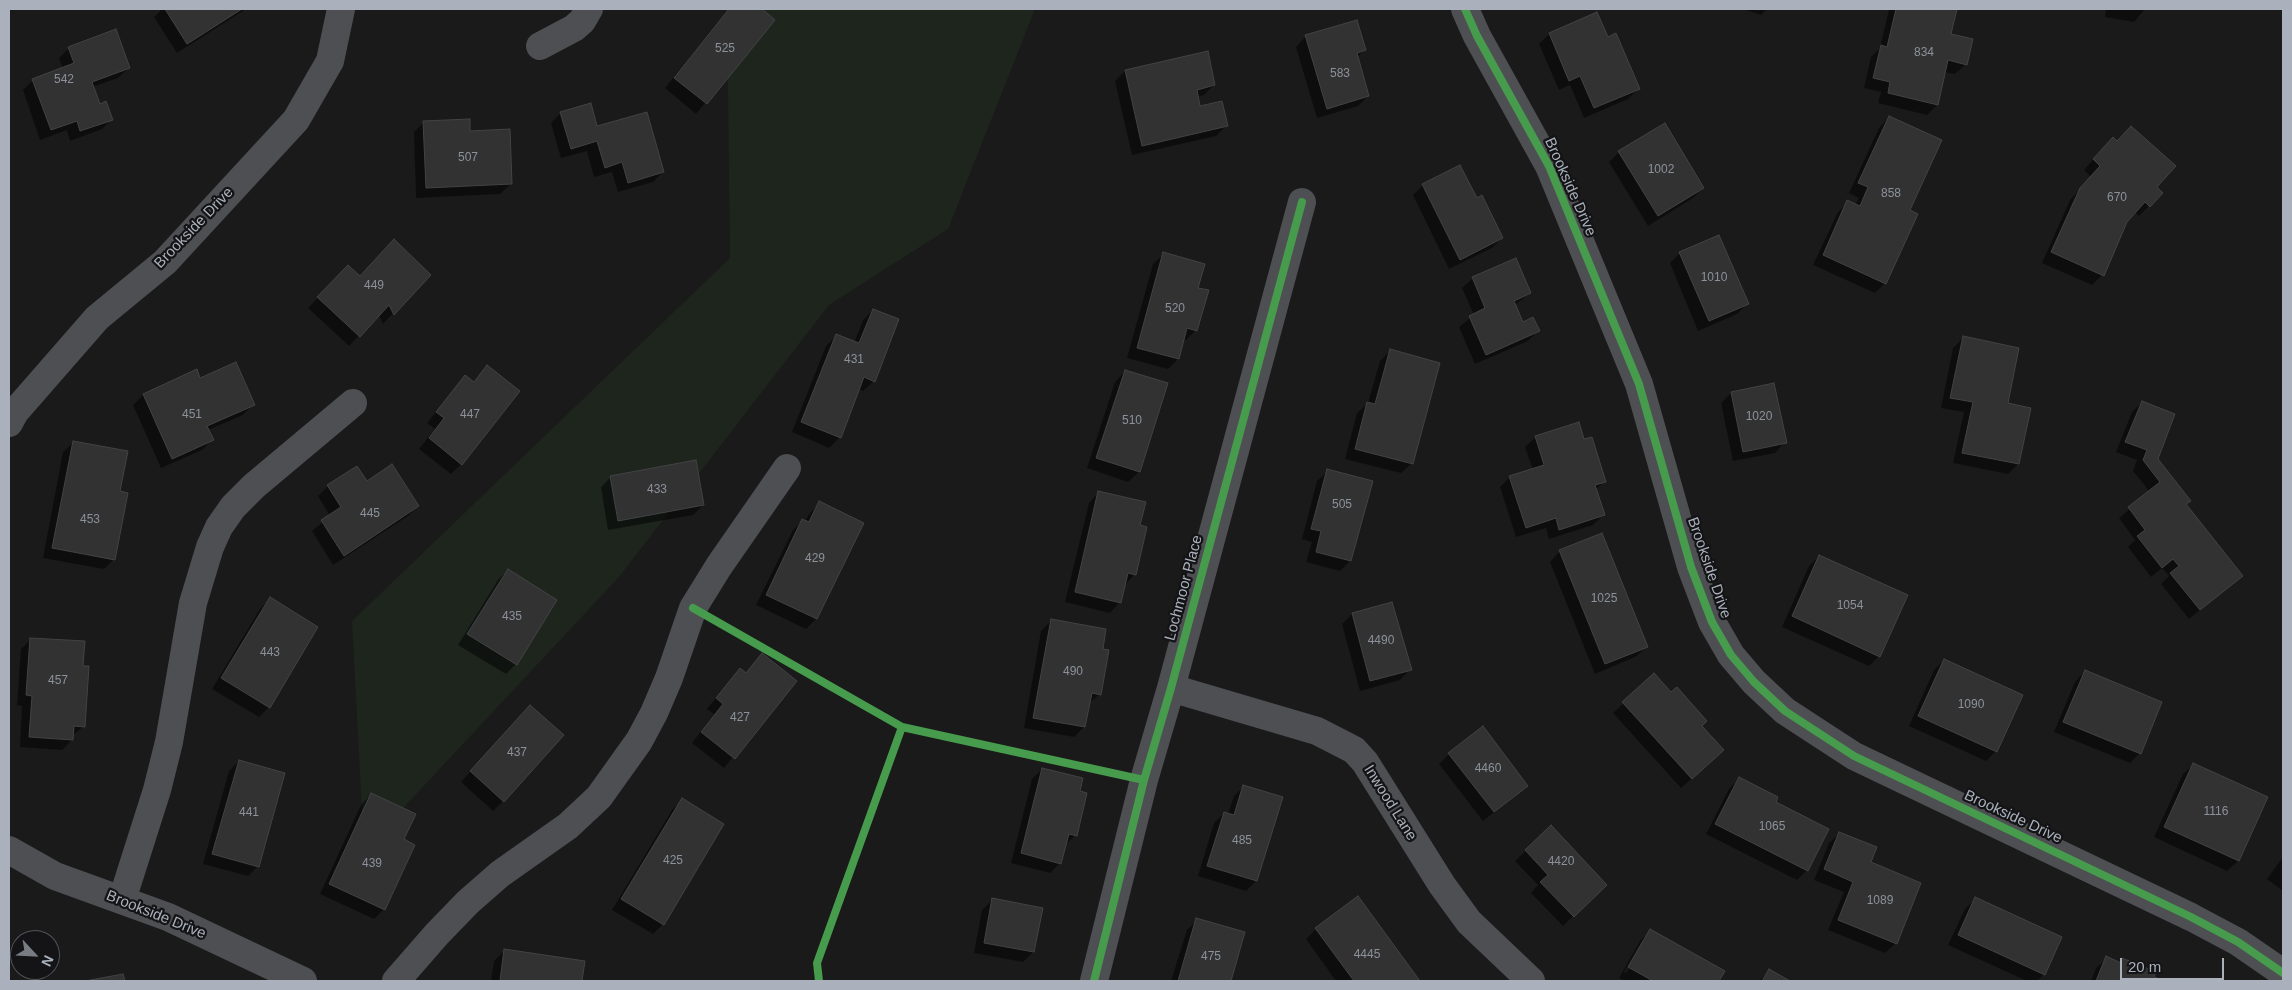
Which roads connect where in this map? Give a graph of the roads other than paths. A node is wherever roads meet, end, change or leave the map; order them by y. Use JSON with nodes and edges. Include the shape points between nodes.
{"nodes":[{"id":1,"x":341,"y":9,"type":"edge"},
{"id":2,"x":589,"y":9,"type":"edge"},
{"id":3,"x":1465,"y":9,"type":"edge"},
{"id":4,"x":540,"y":46,"type":"dead end"},
{"id":5,"x":1302,"y":202,"type":"dead end"},
{"id":6,"x":352,"y":403,"type":"dead end"},
{"id":7,"x":9,"y":423,"type":"edge"},
{"id":8,"x":787,"y":468,"type":"dead end"},
{"id":9,"x":1171,"y":688,"type":"junction"},
{"id":10,"x":9,"y":850,"type":"edge"},
{"id":11,"x":122,"y":900,"type":"junction"},
{"id":12,"x":2283,"y":973,"type":"edge"},
{"id":13,"x":303,"y":981,"type":"edge"},
{"id":14,"x":396,"y":981,"type":"edge"},
{"id":15,"x":1094,"y":981,"type":"edge"},
{"id":16,"x":1531,"y":981,"type":"edge"}],
"edges":[{"from":1,"to":7,"type":"street","name":"Brookside Drive","via":[[330,60],[296,120],[164,262],[97,318]]},
{"from":2,"to":4,"type":"street","via":[[574,28]]},
{"from":3,"to":12,"type":"street","name":"Brookside Drive","via":[[1548,166],[1639,384],[1691,567],[1712,622],[1731,655],[1785,711],[1822,738],[2190,917],[2238,942]]},
{"from":5,"to":9,"type":"street","name":"Lochmoor Place"},
{"from":6,"to":11,"type":"street","via":[[254,486],[219,527],[193,603],[158,790]]},
{"from":8,"to":14,"type":"street","via":[[693,608],[654,713],[639,741],[599,797],[568,826],[500,874],[468,902]]},
{"from":9,"to":15,"type":"street","name":"Lochmoor Place","via":[[1144,780]]},
{"from":9,"to":16,"type":"street","name":"Inwood Lane","via":[[1317,731],[1354,750],[1366,762],[1442,886],[1470,922]]},
{"from":10,"to":11,"type":"street","name":"Brookside Drive","via":[[55,876]]},
{"from":11,"to":13,"type":"street","name":"Brookside Drive","via":[[168,917]]}]}
